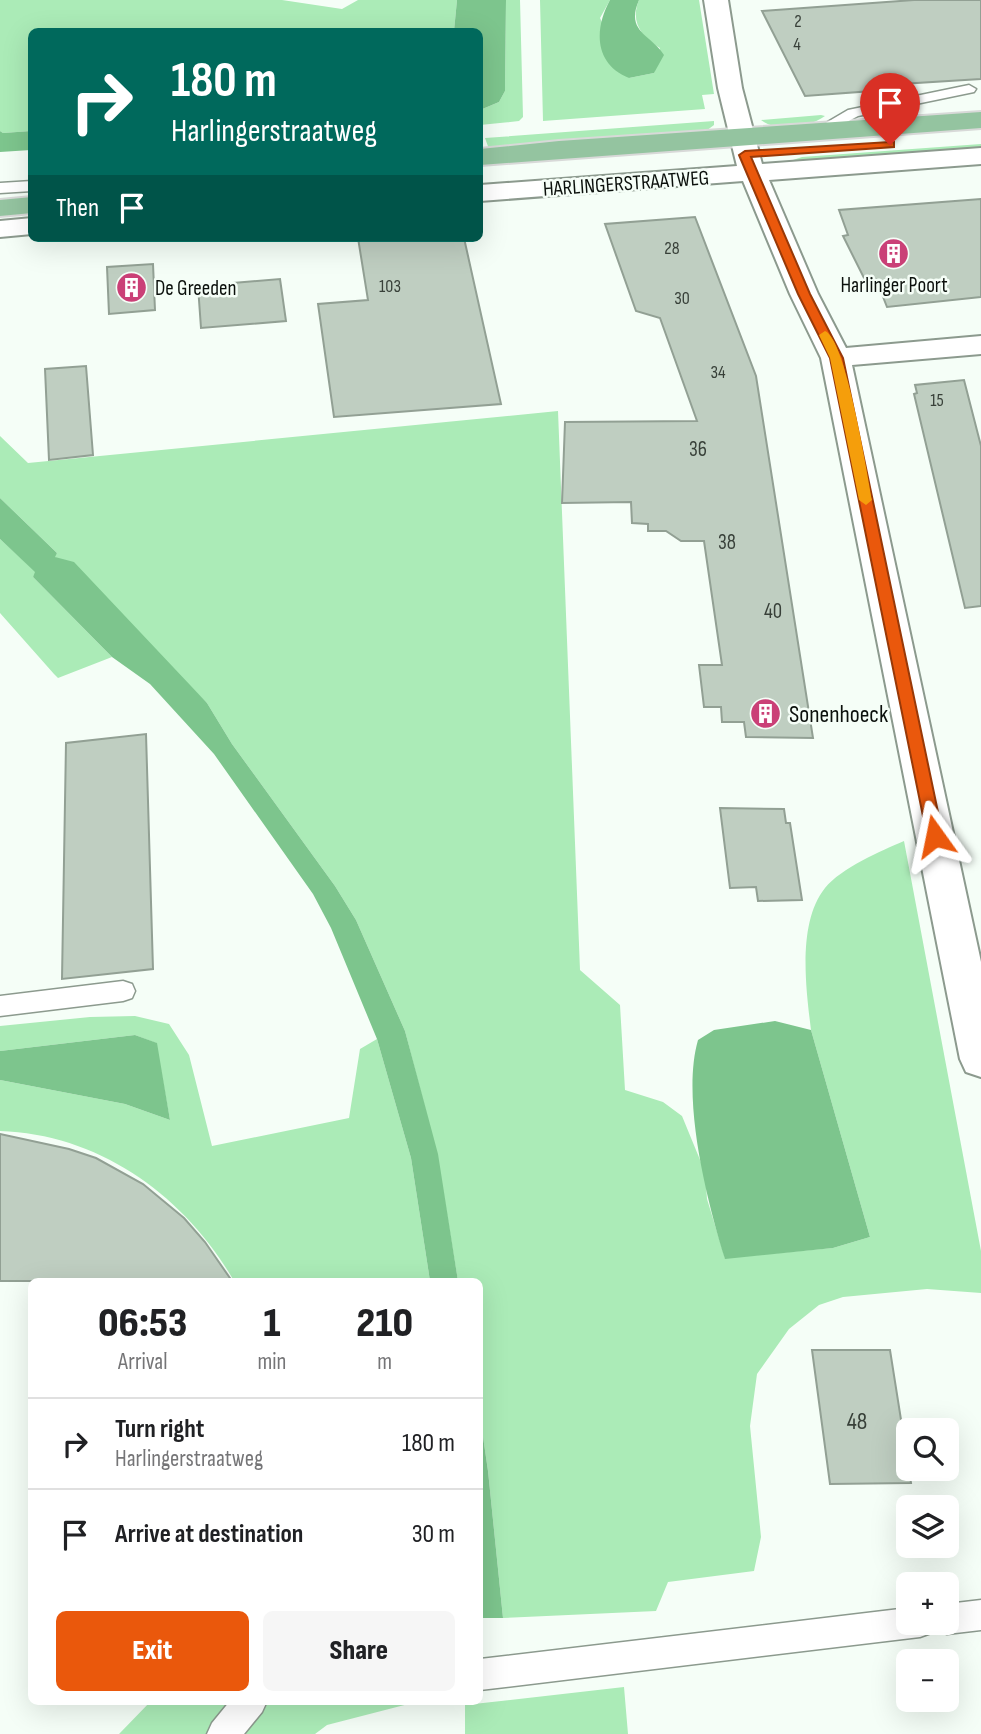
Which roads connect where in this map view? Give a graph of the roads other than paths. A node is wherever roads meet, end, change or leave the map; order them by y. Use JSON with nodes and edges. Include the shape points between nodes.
{"nodes":[{"id":1,"x":716,"y":0,"type":"edge"},
{"id":2,"x":902,"y":102,"type":"joint"},
{"id":3,"x":975,"y":104,"type":"edge"},
{"id":4,"x":853,"y":113,"type":"joint"},
{"id":5,"x":822,"y":130,"type":"junction"},
{"id":6,"x":981,"y":139,"type":"edge"},
{"id":7,"x":746,"y":155,"type":"junction"},
{"id":8,"x":981,"y":156,"type":"edge"},
{"id":9,"x":483,"y":158,"type":"edge"},
{"id":10,"x":483,"y":173,"type":"edge"},
{"id":11,"x":28,"y":186,"type":"edge"},
{"id":12,"x":0,"y":188,"type":"edge"},
{"id":13,"x":483,"y":193,"type":"edge"},
{"id":14,"x":28,"y":195,"type":"edge"},
{"id":15,"x":0,"y":198,"type":"edge"},
{"id":16,"x":28,"y":205,"type":"edge"},
{"id":17,"x":0,"y":208,"type":"edge"},
{"id":18,"x":28,"y":226,"type":"edge"},
{"id":19,"x":0,"y":229,"type":"edge"},
{"id":20,"x":981,"y":345,"type":"edge"},
{"id":21,"x":836,"y":358,"type":"junction"},
{"id":22,"x":969,"y":941,"type":"edge"},
{"id":23,"x":123,"y":991,"type":"dead end"},
{"id":24,"x":0,"y":1006,"type":"edge"},
{"id":25,"x":981,"y":1059,"type":"edge"},
{"id":26,"x":981,"y":1615,"type":"edge"},
{"id":27,"x":959,"y":1618,"type":"edge"},
{"id":28,"x":896,"y":1625,"type":"edge"},
{"id":29,"x":483,"y":1675,"type":"edge"},
{"id":30,"x":248,"y":1705,"type":"edge"},
{"id":31,"x":223,"y":1734,"type":"edge"}],
"edges":[{"from":1,"to":7,"type":"street"},
{"from":2,"to":3,"type":"lane"},
{"from":2,"to":4,"type":"lane"},
{"from":3,"to":5,"type":"main road","name":"HARLINGERSTRAATWEG"},
{"from":4,"to":5,"type":"lane","name":"HARLINGERSTRAATWEG"},
{"from":5,"to":7,"type":"main road","name":"HARLINGERSTRAATWEG"},
{"from":6,"to":7,"type":"main road","name":"HARLINGERSTRAATWEG"},
{"from":7,"to":8,"type":"street","name":"HARLINGERSTRAATWEG"},
{"from":7,"to":9,"type":"main road","name":"HARLINGERSTRAATWEG"},
{"from":7,"to":10,"type":"main road","name":"HARLINGERSTRAATWEG"},
{"from":7,"to":13,"type":"street","name":"HARLINGERSTRAATWEG"},
{"from":7,"to":21,"type":"street"},
{"from":11,"to":12,"type":"lane"},
{"from":14,"to":15,"type":"main road"},
{"from":16,"to":17,"type":"main road"},
{"from":18,"to":19,"type":"street"},
{"from":20,"to":21,"type":"street"},
{"from":21,"to":22,"type":"street"},
{"from":22,"to":25,"type":"street"},
{"from":23,"to":24,"type":"lane"},
{"from":26,"to":27,"type":"lane"},
{"from":28,"to":29,"type":"lane"},
{"from":30,"to":31,"type":"lane"}]}
